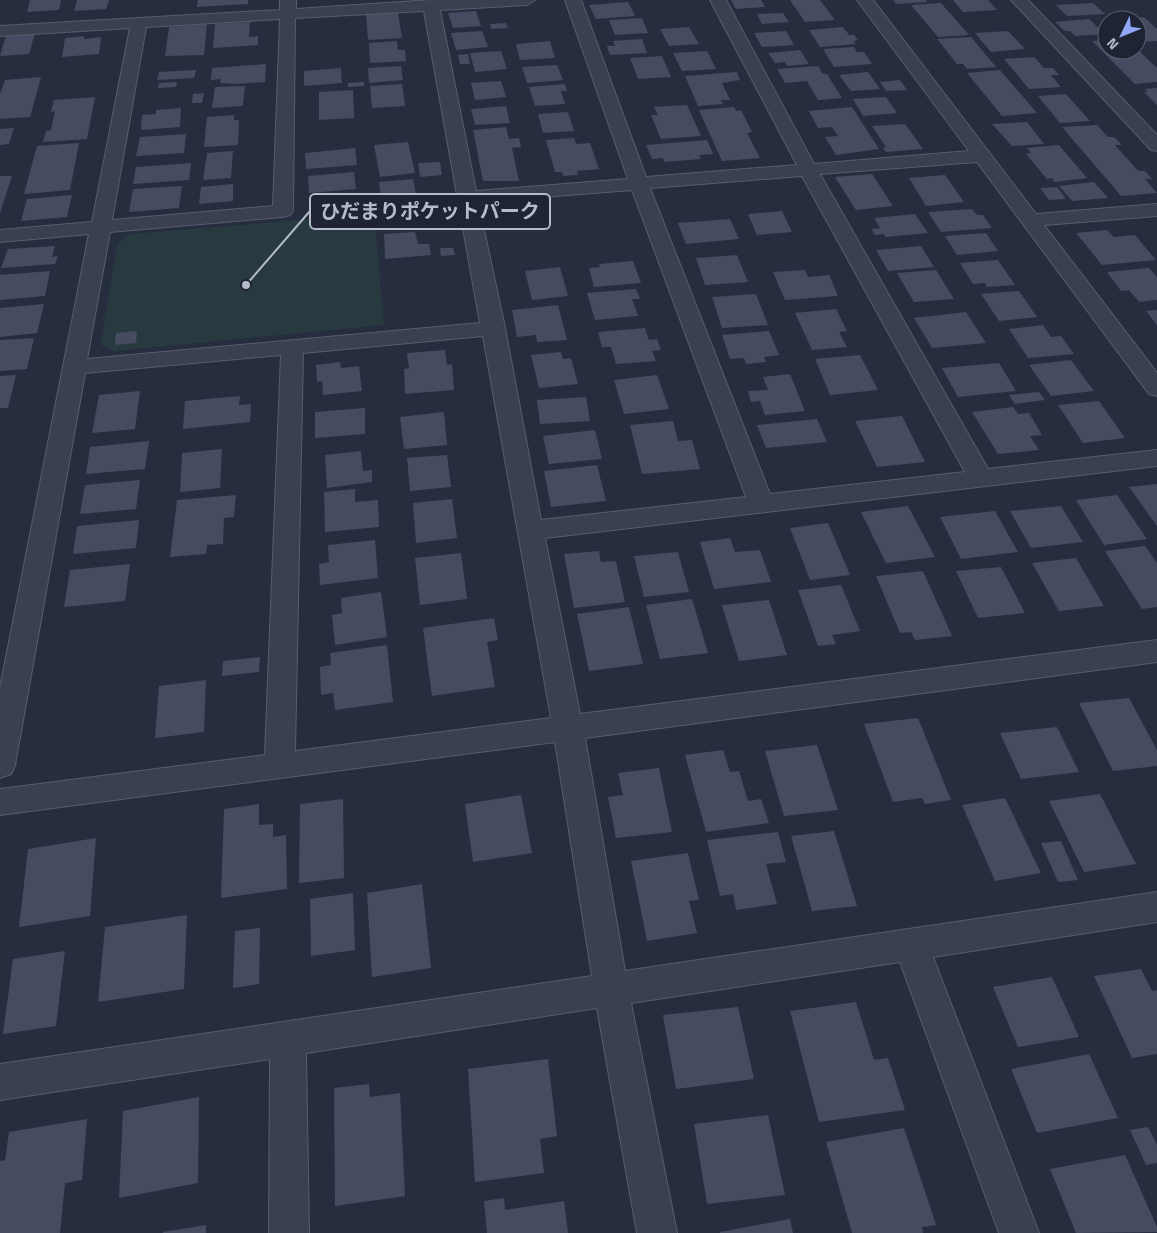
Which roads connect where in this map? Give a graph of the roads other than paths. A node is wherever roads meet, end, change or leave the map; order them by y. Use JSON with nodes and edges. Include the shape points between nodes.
{"nodes":[{"id":1,"x":527,"y":0,"type":"edge"},
{"id":2,"x":573,"y":0,"type":"edge"},
{"id":3,"x":718,"y":0,"type":"edge"},
{"id":4,"x":864,"y":0,"type":"edge"},
{"id":5,"x":1019,"y":0,"type":"edge"},
{"id":6,"x":507,"y":1,"type":"edge"},
{"id":7,"x":432,"y":5,"type":"junction"},
{"id":8,"x":288,"y":7,"type":"edge"},
{"id":9,"x":140,"y":22,"type":"junction"},
{"id":10,"x":0,"y":30,"type":"edge"},
{"id":11,"x":1157,"y":146,"type":"edge"},
{"id":12,"x":980,"y":156,"type":"junction"},
{"id":13,"x":808,"y":170,"type":"junction"},
{"id":14,"x":639,"y":184,"type":"junction"},
{"id":15,"x":468,"y":197,"type":"junction"},
{"id":16,"x":1157,"y":210,"type":"edge"},
{"id":17,"x":1030,"y":220,"type":"junction"},
{"id":18,"x":101,"y":228,"type":"junction"},
{"id":19,"x":0,"y":236,"type":"edge"},
{"id":20,"x":494,"y":328,"type":"junction"},
{"id":21,"x":292,"y":347,"type":"junction"},
{"id":22,"x":76,"y":367,"type":"junction"},
{"id":23,"x":1157,"y":389,"type":"edge"},
{"id":24,"x":1157,"y":458,"type":"edge"},
{"id":25,"x":981,"y":478,"type":"junction"},
{"id":26,"x":761,"y":504,"type":"junction"},
{"id":27,"x":532,"y":530,"type":"junction"},
{"id":28,"x":1157,"y":651,"type":"edge"},
{"id":29,"x":568,"y":728,"type":"junction"},
{"id":30,"x":0,"y":765,"type":"edge"},
{"id":31,"x":280,"y":765,"type":"junction"},
{"id":32,"x":0,"y":802,"type":"edge"},
{"id":33,"x":1157,"y":906,"type":"edge"},
{"id":34,"x":911,"y":944,"type":"junction"},
{"id":35,"x":611,"y":989,"type":"junction"},
{"id":36,"x":288,"y":1039,"type":"junction"},
{"id":37,"x":0,"y":1082,"type":"edge"},
{"id":38,"x":289,"y":1233,"type":"edge"},
{"id":39,"x":658,"y":1233,"type":"edge"},
{"id":40,"x":1019,"y":1233,"type":"edge"}],
"edges":[{"from":1,"to":6,"type":"street"},
{"from":2,"to":14,"type":"street"},
{"from":3,"to":13,"type":"street"},
{"from":4,"to":12,"type":"street"},
{"from":5,"to":11,"type":"street"},
{"from":6,"to":7,"type":"street"},
{"from":7,"to":8,"type":"street"},
{"from":7,"to":15,"type":"street"},
{"from":8,"to":9,"type":"street","via":[[165,14]]},
{"from":8,"to":18,"type":"street","via":[[283,211]]},
{"from":9,"to":10,"type":"street"},
{"from":9,"to":18,"type":"street"},
{"from":12,"to":13,"type":"street"},
{"from":12,"to":17,"type":"street"},
{"from":13,"to":14,"type":"street"},
{"from":13,"to":25,"type":"street"},
{"from":14,"to":15,"type":"street"},
{"from":14,"to":26,"type":"street"},
{"from":15,"to":20,"type":"street"},
{"from":16,"to":17,"type":"street"},
{"from":17,"to":23,"type":"street"},
{"from":18,"to":19,"type":"street"},
{"from":18,"to":22,"type":"street"},
{"from":20,"to":21,"type":"street"},
{"from":20,"to":27,"type":"street"},
{"from":21,"to":22,"type":"street"},
{"from":21,"to":31,"type":"street"},
{"from":22,"to":30,"type":"street"},
{"from":24,"to":25,"type":"street"},
{"from":25,"to":26,"type":"street"},
{"from":26,"to":27,"type":"street"},
{"from":27,"to":29,"type":"street"},
{"from":28,"to":29,"type":"street"},
{"from":29,"to":31,"type":"street"},
{"from":29,"to":35,"type":"street"},
{"from":31,"to":32,"type":"street"},
{"from":33,"to":34,"type":"street"},
{"from":34,"to":35,"type":"street"},
{"from":34,"to":40,"type":"street"},
{"from":35,"to":36,"type":"street"},
{"from":35,"to":39,"type":"street"},
{"from":36,"to":37,"type":"street"},
{"from":36,"to":38,"type":"street"}]}
